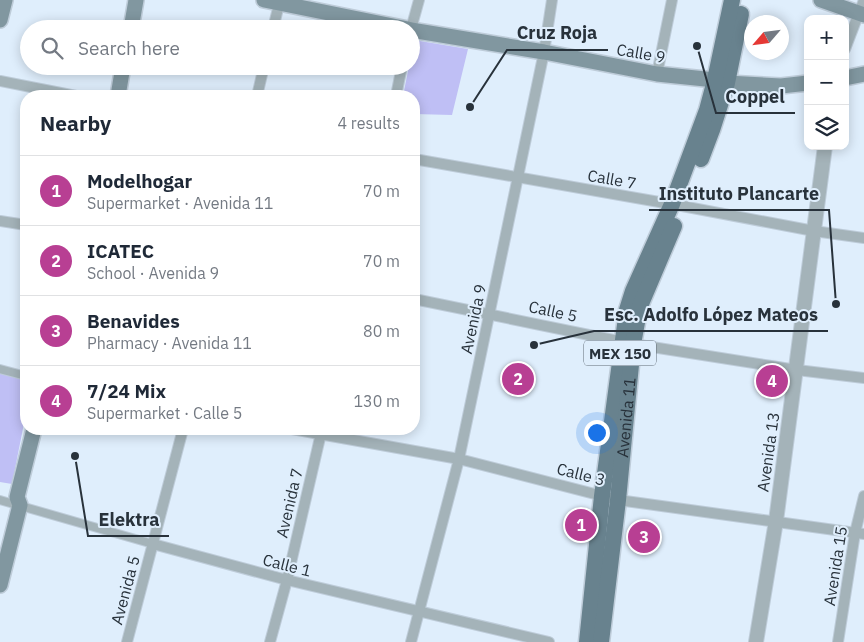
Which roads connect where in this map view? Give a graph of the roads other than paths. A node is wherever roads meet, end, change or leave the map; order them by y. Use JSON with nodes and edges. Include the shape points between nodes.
{"nodes":[{"id":1,"x":5,"y":0,"type":"edge"},
{"id":2,"x":136,"y":0,"type":"edge"},
{"id":3,"x":264,"y":0,"type":"edge"},
{"id":4,"x":419,"y":0,"type":"edge"},
{"id":5,"x":552,"y":0,"type":"edge"},
{"id":6,"x":672,"y":0,"type":"edge"},
{"id":7,"x":821,"y":0,"type":"edge"},
{"id":8,"x":280,"y":2,"type":"edge"},
{"id":9,"x":737,"y":3,"type":"edge"},
{"id":10,"x":862,"y":10,"type":"edge"},
{"id":11,"x":0,"y":20,"type":"edge"},
{"id":12,"x":133,"y":20,"type":"edge"},
{"id":13,"x":275,"y":20,"type":"edge"},
{"id":14,"x":367,"y":20,"type":"edge"},
{"id":15,"x":413,"y":20,"type":"edge"},
{"id":16,"x":420,"y":31,"type":"edge"},
{"id":17,"x":849,"y":40,"type":"edge"},
{"id":18,"x":544,"y":52,"type":"junction"},
{"id":19,"x":657,"y":74,"type":"junction"},
{"id":20,"x":864,"y":74,"type":"edge"},
{"id":21,"x":122,"y":75,"type":"edge"},
{"id":22,"x":262,"y":75,"type":"edge"},
{"id":23,"x":400,"y":75,"type":"edge"},
{"id":24,"x":849,"y":77,"type":"edge"},
{"id":25,"x":0,"y":81,"type":"edge"},
{"id":26,"x":721,"y":81,"type":"junction"},
{"id":27,"x":804,"y":83,"type":"edge"},
{"id":28,"x":46,"y":90,"type":"edge"},
{"id":29,"x":119,"y":90,"type":"edge"},
{"id":30,"x":258,"y":90,"type":"edge"},
{"id":31,"x":397,"y":90,"type":"edge"},
{"id":32,"x":824,"y":150,"type":"edge"},
{"id":33,"x":420,"y":160,"type":"edge"},
{"id":34,"x":517,"y":178,"type":"junction"},
{"id":35,"x":677,"y":205,"type":"junction"},
{"id":36,"x":0,"y":220,"type":"edge"},
{"id":37,"x":20,"y":225,"type":"edge"},
{"id":38,"x":814,"y":231,"type":"junction"},
{"id":39,"x":864,"y":238,"type":"edge"},
{"id":40,"x":420,"y":299,"type":"edge"},
{"id":41,"x":490,"y":314,"type":"junction"},
{"id":42,"x":627,"y":342,"type":"junction"},
{"id":43,"x":0,"y":369,"type":"edge"},
{"id":44,"x":797,"y":370,"type":"junction"},
{"id":45,"x":20,"y":374,"type":"edge"},
{"id":46,"x":864,"y":378,"type":"edge"},
{"id":47,"x":32,"y":435,"type":"edge"},
{"id":48,"x":181,"y":435,"type":"edge"},
{"id":49,"x":320,"y":435,"type":"edge"},
{"id":50,"x":341,"y":435,"type":"edge"},
{"id":51,"x":459,"y":459,"type":"junction"},
{"id":52,"x":864,"y":496,"type":"edge"},
{"id":53,"x":610,"y":498,"type":"junction"},
{"id":54,"x":0,"y":500,"type":"edge"},
{"id":55,"x":20,"y":505,"type":"junction"},
{"id":56,"x":776,"y":521,"type":"junction"},
{"id":57,"x":859,"y":533,"type":"edge"},
{"id":58,"x":153,"y":544,"type":"junction"},
{"id":59,"x":287,"y":580,"type":"junction"},
{"id":60,"x":0,"y":585,"type":"edge"},
{"id":61,"x":419,"y":611,"type":"junction"},
{"id":62,"x":127,"y":642,"type":"edge"},
{"id":63,"x":270,"y":642,"type":"edge"},
{"id":64,"x":411,"y":642,"type":"edge"},
{"id":65,"x":549,"y":642,"type":"edge"},
{"id":66,"x":587,"y":642,"type":"edge"},
{"id":67,"x":601,"y":642,"type":"edge"},
{"id":68,"x":756,"y":642,"type":"edge"},
{"id":69,"x":838,"y":642,"type":"edge"}],
"edges":[{"from":1,"to":11,"type":"main road"},
{"from":2,"to":12,"type":"main road"},
{"from":3,"to":8,"type":"main road","name":"Calle 9"},
{"from":4,"to":15,"type":"street"},
{"from":5,"to":18,"type":"street","name":"Avenida 9"},
{"from":6,"to":19,"type":"street"},
{"from":7,"to":10,"type":"main road"},
{"from":8,"to":13,"type":"street"},
{"from":8,"to":14,"type":"main road","name":"Calle 9"},
{"from":9,"to":26,"type":"main road","name":"Avenida 11","number":"MEX 150"},
{"from":10,"to":17,"type":"street"},
{"from":16,"to":18,"type":"main road","name":"Calle 9"},
{"from":18,"to":19,"type":"main road","name":"Calle 9"},
{"from":18,"to":34,"type":"street","name":"Avenida 9"},
{"from":19,"to":26,"type":"main road","name":"Calle 9"},
{"from":20,"to":24,"type":"main road"},
{"from":21,"to":29,"type":"main road"},
{"from":22,"to":30,"type":"street"},
{"from":23,"to":31,"type":"street"},
{"from":25,"to":28,"type":"street"},
{"from":26,"to":27,"type":"main road","name":"Calle 9","via":[[781,86]]},
{"from":26,"to":35,"type":"main road","name":"Avenida 11","number":"MEX 150","via":[[707,110]]},
{"from":32,"to":38,"type":"street","name":"Avenida 13"},
{"from":33,"to":34,"type":"street","name":"Calle 7"},
{"from":34,"to":35,"type":"street","name":"Calle 7"},
{"from":34,"to":41,"type":"street","name":"Avenida 9"},
{"from":35,"to":38,"type":"street","name":"Calle 7"},
{"from":35,"to":42,"type":"main road","name":"Avenida 11","number":"MEX 150","via":[[633,291],[627,310]]},
{"from":36,"to":37,"type":"street"},
{"from":38,"to":39,"type":"street","name":"Calle 7"},
{"from":38,"to":44,"type":"street","name":"Avenida 13"},
{"from":40,"to":41,"type":"street","name":"Calle 5"},
{"from":41,"to":42,"type":"street","name":"Calle 5"},
{"from":41,"to":51,"type":"street","name":"Avenida 9"},
{"from":42,"to":44,"type":"street","name":"Calle 5"},
{"from":42,"to":53,"type":"main road","name":"Avenida 11","number":"MEX 150"},
{"from":43,"to":45,"type":"street"},
{"from":44,"to":46,"type":"street","name":"Calle 5"},
{"from":44,"to":56,"type":"street","name":"Avenida 13"},
{"from":47,"to":55,"type":"main road","via":[[17,497]]},
{"from":48,"to":58,"type":"street","name":"Avenida 5"},
{"from":49,"to":59,"type":"street","name":"Avenida 7"},
{"from":50,"to":51,"type":"street","name":"Calle 3"},
{"from":51,"to":53,"type":"street","name":"Calle 3"},
{"from":51,"to":61,"type":"street","name":"Avenida 9"},
{"from":52,"to":57,"type":"street","name":"Avenida 15"},
{"from":53,"to":56,"type":"street","name":"Calle 3"},
{"from":53,"to":66,"type":"main road","name":"Avenida 11","number":"MEX 150"},
{"from":53,"to":67,"type":"main road","name":"Avenida 11","number":"MEX 150"},
{"from":54,"to":55,"type":"street","name":"Calle 1"},
{"from":55,"to":58,"type":"street","name":"Calle 1"},
{"from":55,"to":60,"type":"main road"},
{"from":56,"to":57,"type":"street","name":"Calle 3"},
{"from":56,"to":68,"type":"street","name":"Avenida 13"},
{"from":57,"to":69,"type":"street","name":"Avenida 15"},
{"from":58,"to":59,"type":"street","name":"Calle 1"},
{"from":58,"to":62,"type":"street","name":"Avenida 5"},
{"from":59,"to":61,"type":"street","name":"Calle 1"},
{"from":59,"to":63,"type":"street","name":"Avenida 7"},
{"from":61,"to":64,"type":"street","name":"Avenida 9"},
{"from":61,"to":65,"type":"street","name":"Calle 1"}]}
